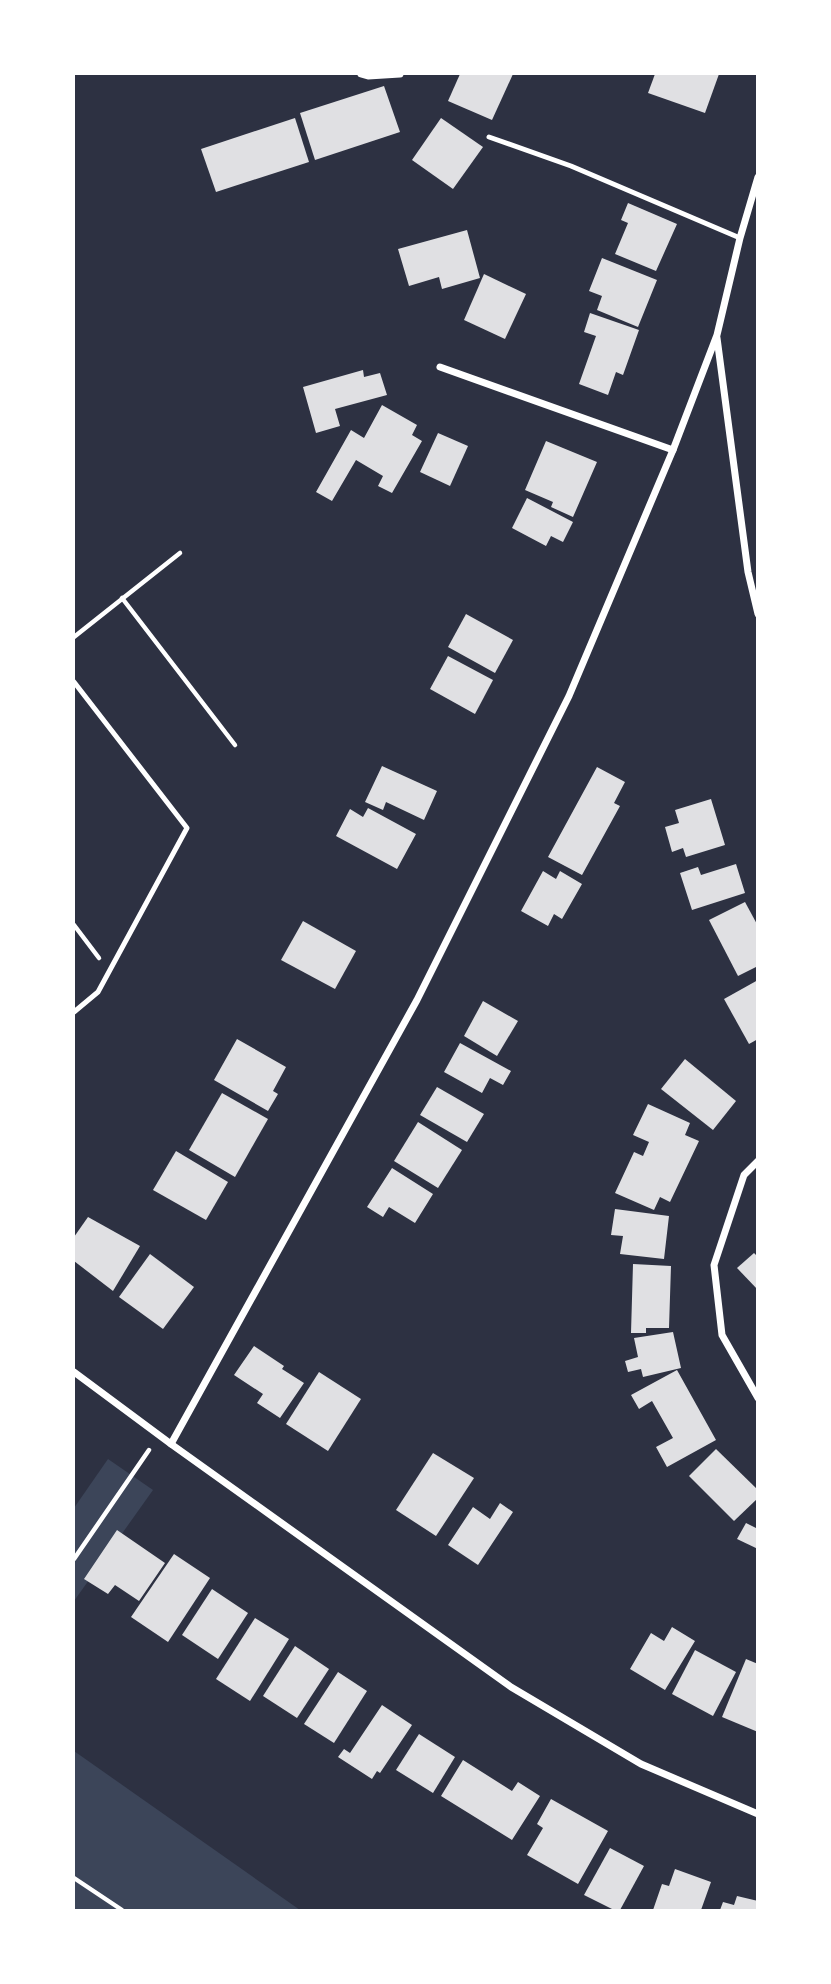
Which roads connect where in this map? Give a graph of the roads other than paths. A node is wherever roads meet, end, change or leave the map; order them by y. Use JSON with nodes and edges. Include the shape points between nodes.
{"nodes":[{"id":1,"x":361,"y":74,"type":"edge"},
{"id":2,"x":400,"y":74,"type":"edge"},
{"id":3,"x":489,"y":137,"type":"dead end"},
{"id":4,"x":758,"y":177,"type":"edge"},
{"id":5,"x":740,"y":238,"type":"junction"},
{"id":6,"x":717,"y":335,"type":"junction"},
{"id":7,"x":440,"y":367,"type":"dead end"},
{"id":8,"x":673,"y":450,"type":"junction"},
{"id":9,"x":758,"y":614,"type":"edge"},
{"id":10,"x":74,"y":682,"type":"edge"},
{"id":11,"x":74,"y":1012,"type":"edge"},
{"id":12,"x":758,"y":1160,"type":"edge"},
{"id":13,"x":74,"y":1372,"type":"edge"},
{"id":14,"x":758,"y":1398,"type":"edge"},
{"id":15,"x":171,"y":1444,"type":"junction"},
{"id":16,"x":758,"y":1814,"type":"edge"}],
"edges":[{"from":1,"to":2,"type":"street"},
{"from":3,"to":5,"type":"lane","via":[[571,166]]},
{"from":4,"to":5,"type":"street"},
{"from":5,"to":6,"type":"street"},
{"from":6,"to":8,"type":"street"},
{"from":6,"to":9,"type":"street","via":[[748,572]]},
{"from":7,"to":8,"type":"street"},
{"from":8,"to":15,"type":"street","via":[[569,696],[417,1000]]},
{"from":10,"to":11,"type":"lane","via":[[187,828],[98,992]]},
{"from":12,"to":14,"type":"street","via":[[744,1175],[714,1265],[722,1335]]},
{"from":13,"to":15,"type":"street"},
{"from":15,"to":16,"type":"street","via":[[511,1687],[641,1764]]}]}
